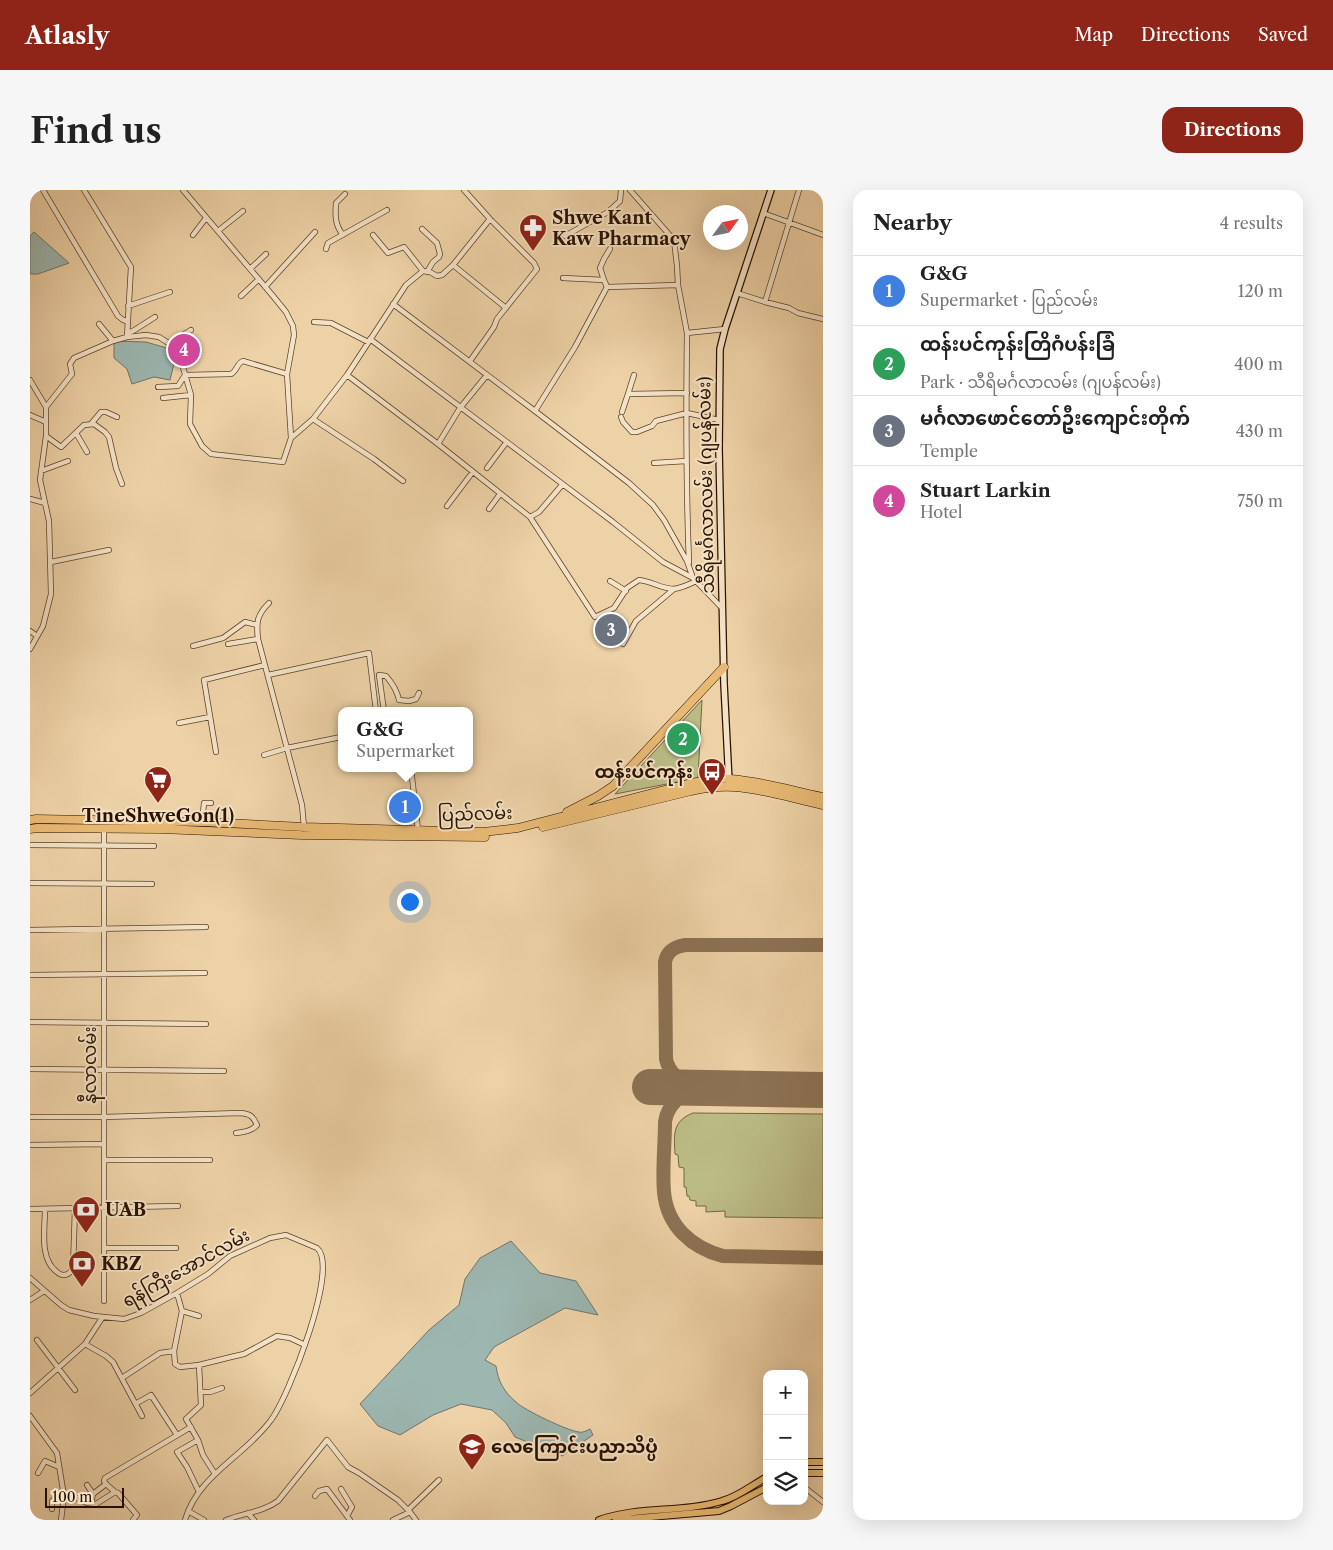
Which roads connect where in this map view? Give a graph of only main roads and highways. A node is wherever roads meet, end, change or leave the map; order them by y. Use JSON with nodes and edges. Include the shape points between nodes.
{"nodes":[{"id":1,"x":724,"y":667,"type":"road end"},
{"id":2,"x":729,"y":783,"type":"junction"},
{"id":3,"x":823,"y":797,"type":"edge"},
{"id":4,"x":823,"y":805,"type":"edge"},
{"id":5,"x":30,"y":820,"type":"edge"},
{"id":6,"x":551,"y":820,"type":"junction"},
{"id":7,"x":32,"y":828,"type":"edge"},
{"id":8,"x":808,"y":1462,"type":"edge"},
{"id":9,"x":823,"y":1462,"type":"edge"},
{"id":10,"x":808,"y":1473,"type":"edge"},
{"id":11,"x":823,"y":1473,"type":"edge"},
{"id":12,"x":763,"y":1479,"type":"edge"},
{"id":13,"x":763,"y":1489,"type":"edge"},
{"id":14,"x":599,"y":1520,"type":"edge"},
{"id":15,"x":616,"y":1520,"type":"edge"}],
"edges":[{"from":1,"to":6,"type":"highway","via":[[612,786]]},
{"from":2,"to":3,"type":"highway","name":"ပြည်လမ်း","via":[[749,781]]},
{"from":2,"to":4,"type":"highway","name":"ပြည်လမ်း"},
{"from":2,"to":6,"type":"highway","name":"ပြည်လမ်း","via":[[691,783]]},
{"from":2,"to":7,"type":"highway","name":"ပြည်လမ်း","via":[[519,833],[483,838]]},
{"from":5,"to":6,"type":"highway","name":"ပြည်လမ်း","via":[[498,832]]},
{"from":8,"to":9,"type":"main road"},
{"from":10,"to":11,"type":"main road"},
{"from":12,"to":14,"type":"main road","via":[[714,1504]]},
{"from":13,"to":15,"type":"main road","via":[[719,1510]]}]}
